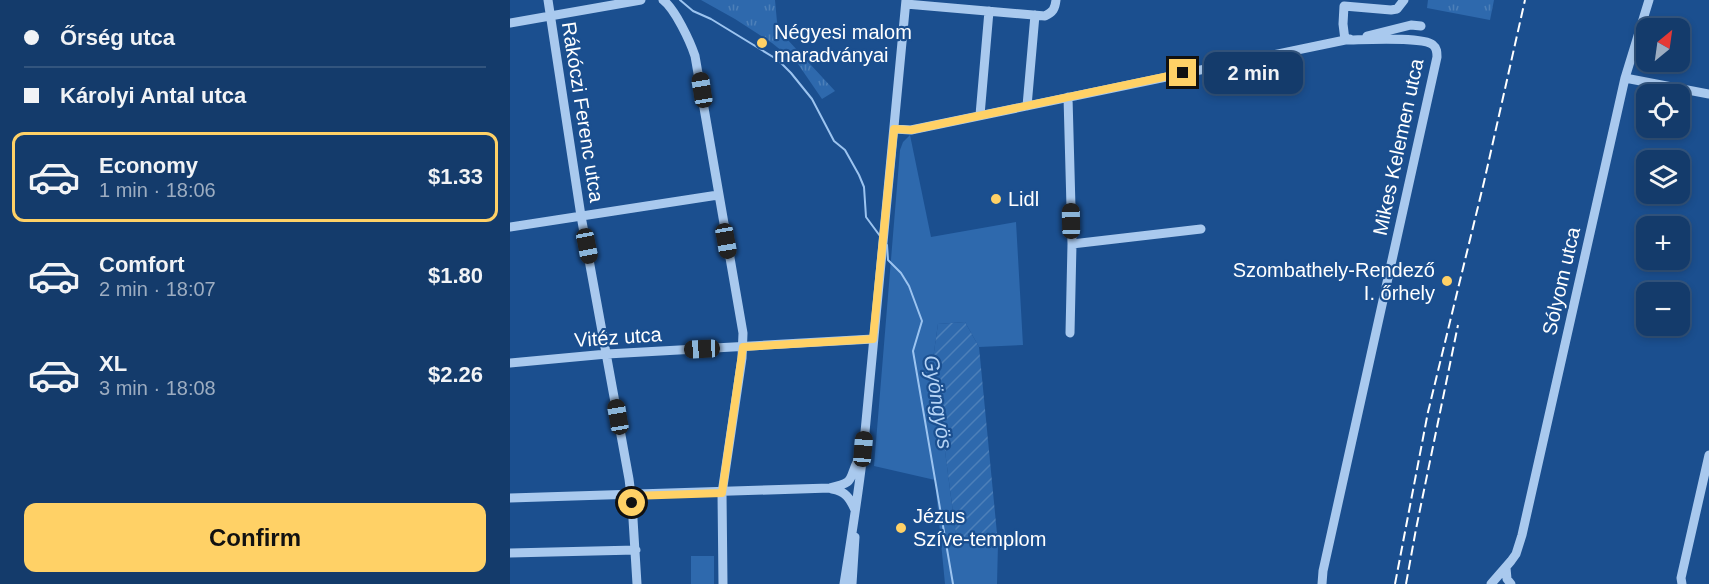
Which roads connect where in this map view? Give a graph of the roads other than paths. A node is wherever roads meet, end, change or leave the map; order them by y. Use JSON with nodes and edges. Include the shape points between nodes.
{"nodes":[{"id":1,"x":548,"y":0,"type":"edge"},
{"id":2,"x":641,"y":0,"type":"edge"},
{"id":3,"x":663,"y":0,"type":"edge"},
{"id":4,"x":1056,"y":0,"type":"edge"},
{"id":5,"x":1404,"y":0,"type":"edge"},
{"id":6,"x":1649,"y":0,"type":"edge"},
{"id":7,"x":906,"y":2,"type":"edge"},
{"id":8,"x":989,"y":11,"type":"junction"},
{"id":9,"x":1035,"y":15,"type":"junction"},
{"id":10,"x":551,"y":17,"type":"junction"},
{"id":11,"x":510,"y":24,"type":"edge"},
{"id":12,"x":1421,"y":26,"type":"dead end"},
{"id":13,"x":1345,"y":40,"type":"junction"},
{"id":14,"x":1625,"y":78,"type":"junction"},
{"id":15,"x":1709,"y":94,"type":"edge"},
{"id":16,"x":1068,"y":97,"type":"junction"},
{"id":17,"x":1026,"y":106,"type":"junction"},
{"id":18,"x":980,"y":115,"type":"junction"},
{"id":19,"x":894,"y":129,"type":"junction"},
{"id":20,"x":718,"y":195,"type":"junction"},
{"id":21,"x":581,"y":216,"type":"junction"},
{"id":22,"x":510,"y":227,"type":"edge"},
{"id":23,"x":1201,"y":229,"type":"dead end"},
{"id":24,"x":1072,"y":244,"type":"junction"},
{"id":25,"x":1070,"y":333,"type":"dead end"},
{"id":26,"x":873,"y":339,"type":"junction"},
{"id":27,"x":743,"y":347,"type":"junction"},
{"id":28,"x":607,"y":354,"type":"junction"},
{"id":29,"x":510,"y":363,"type":"edge"},
{"id":30,"x":863,"y":453,"type":"junction"},
{"id":31,"x":1709,"y":455,"type":"edge"},
{"id":32,"x":830,"y":488,"type":"junction"},
{"id":33,"x":722,"y":493,"type":"junction"},
{"id":34,"x":631,"y":496,"type":"junction"},
{"id":35,"x":510,"y":498,"type":"edge"},
{"id":36,"x":856,"y":513,"type":"junction"},
{"id":37,"x":854,"y":525,"type":"junction"},
{"id":38,"x":636,"y":550,"type":"junction"},
{"id":39,"x":510,"y":553,"type":"edge"},
{"id":40,"x":1506,"y":568,"type":"junction"},
{"id":41,"x":637,"y":584,"type":"edge"},
{"id":42,"x":723,"y":584,"type":"edge"},
{"id":43,"x":844,"y":584,"type":"edge"},
{"id":44,"x":852,"y":584,"type":"edge"},
{"id":45,"x":1322,"y":584,"type":"edge"},
{"id":46,"x":1491,"y":584,"type":"edge"},
{"id":47,"x":1510,"y":584,"type":"edge"},
{"id":48,"x":1682,"y":584,"type":"edge"}],
"edges":[{"from":1,"to":10,"type":"street","name":"Rákóczi Ferenc utca"},
{"from":2,"to":10,"type":"street"},
{"from":3,"to":20,"type":"street","via":[[670,6],[695,56]]},
{"from":4,"to":9,"type":"street","via":[[1052,12]]},
{"from":5,"to":13,"type":"street","via":[[1391,10],[1344,6]]},
{"from":6,"to":14,"type":"street","name":"Sólyom utca"},
{"from":7,"to":8,"type":"street"},
{"from":7,"to":19,"type":"street"},
{"from":8,"to":9,"type":"street"},
{"from":8,"to":18,"type":"street"},
{"from":9,"to":17,"type":"street"},
{"from":10,"to":11,"type":"street"},
{"from":10,"to":21,"type":"street","name":"Rákóczi Ferenc utca"},
{"from":12,"to":13,"type":"street"},
{"from":13,"to":16,"type":"street"},
{"from":13,"to":45,"type":"street","name":"Mikes Kelemen utca","via":[[1419,39],[1431,43],[1437,57]]},
{"from":14,"to":15,"type":"street"},
{"from":14,"to":40,"type":"street","name":"Sólyom utca","via":[[1522,535]]},
{"from":16,"to":17,"type":"street"},
{"from":16,"to":24,"type":"street"},
{"from":17,"to":18,"type":"street"},
{"from":18,"to":19,"type":"street","via":[[911,130]]},
{"from":19,"to":26,"type":"street"},
{"from":20,"to":21,"type":"street"},
{"from":20,"to":27,"type":"street"},
{"from":21,"to":22,"type":"street"},
{"from":21,"to":28,"type":"street","name":"Rákóczi Ferenc utca"},
{"from":23,"to":24,"type":"street"},
{"from":24,"to":25,"type":"street"},
{"from":26,"to":27,"type":"street","name":"Vitéz utca"},
{"from":26,"to":30,"type":"street"},
{"from":27,"to":28,"type":"street","name":"Vitéz utca"},
{"from":27,"to":33,"type":"street"},
{"from":28,"to":29,"type":"street","name":"Vitéz utca"},
{"from":28,"to":34,"type":"street","name":"Rákóczi Ferenc utca"},
{"from":30,"to":32,"type":"street","via":[[848,482]]},
{"from":30,"to":36,"type":"street"},
{"from":31,"to":48,"type":"street"},
{"from":32,"to":33,"type":"street"},
{"from":32,"to":36,"type":"street","via":[[844,492]]},
{"from":33,"to":34,"type":"street"},
{"from":33,"to":42,"type":"street"},
{"from":34,"to":35,"type":"street"},
{"from":34,"to":38,"type":"street","name":"Rákóczi Ferenc utca"},
{"from":36,"to":37,"type":"street"},
{"from":37,"to":43,"type":"street"},
{"from":37,"to":44,"type":"street"},
{"from":38,"to":39,"type":"street"},
{"from":38,"to":41,"type":"street","name":"Rákóczi Ferenc utca"},
{"from":40,"to":46,"type":"street","name":"Sólyom utca"},
{"from":40,"to":47,"type":"street"}]}
